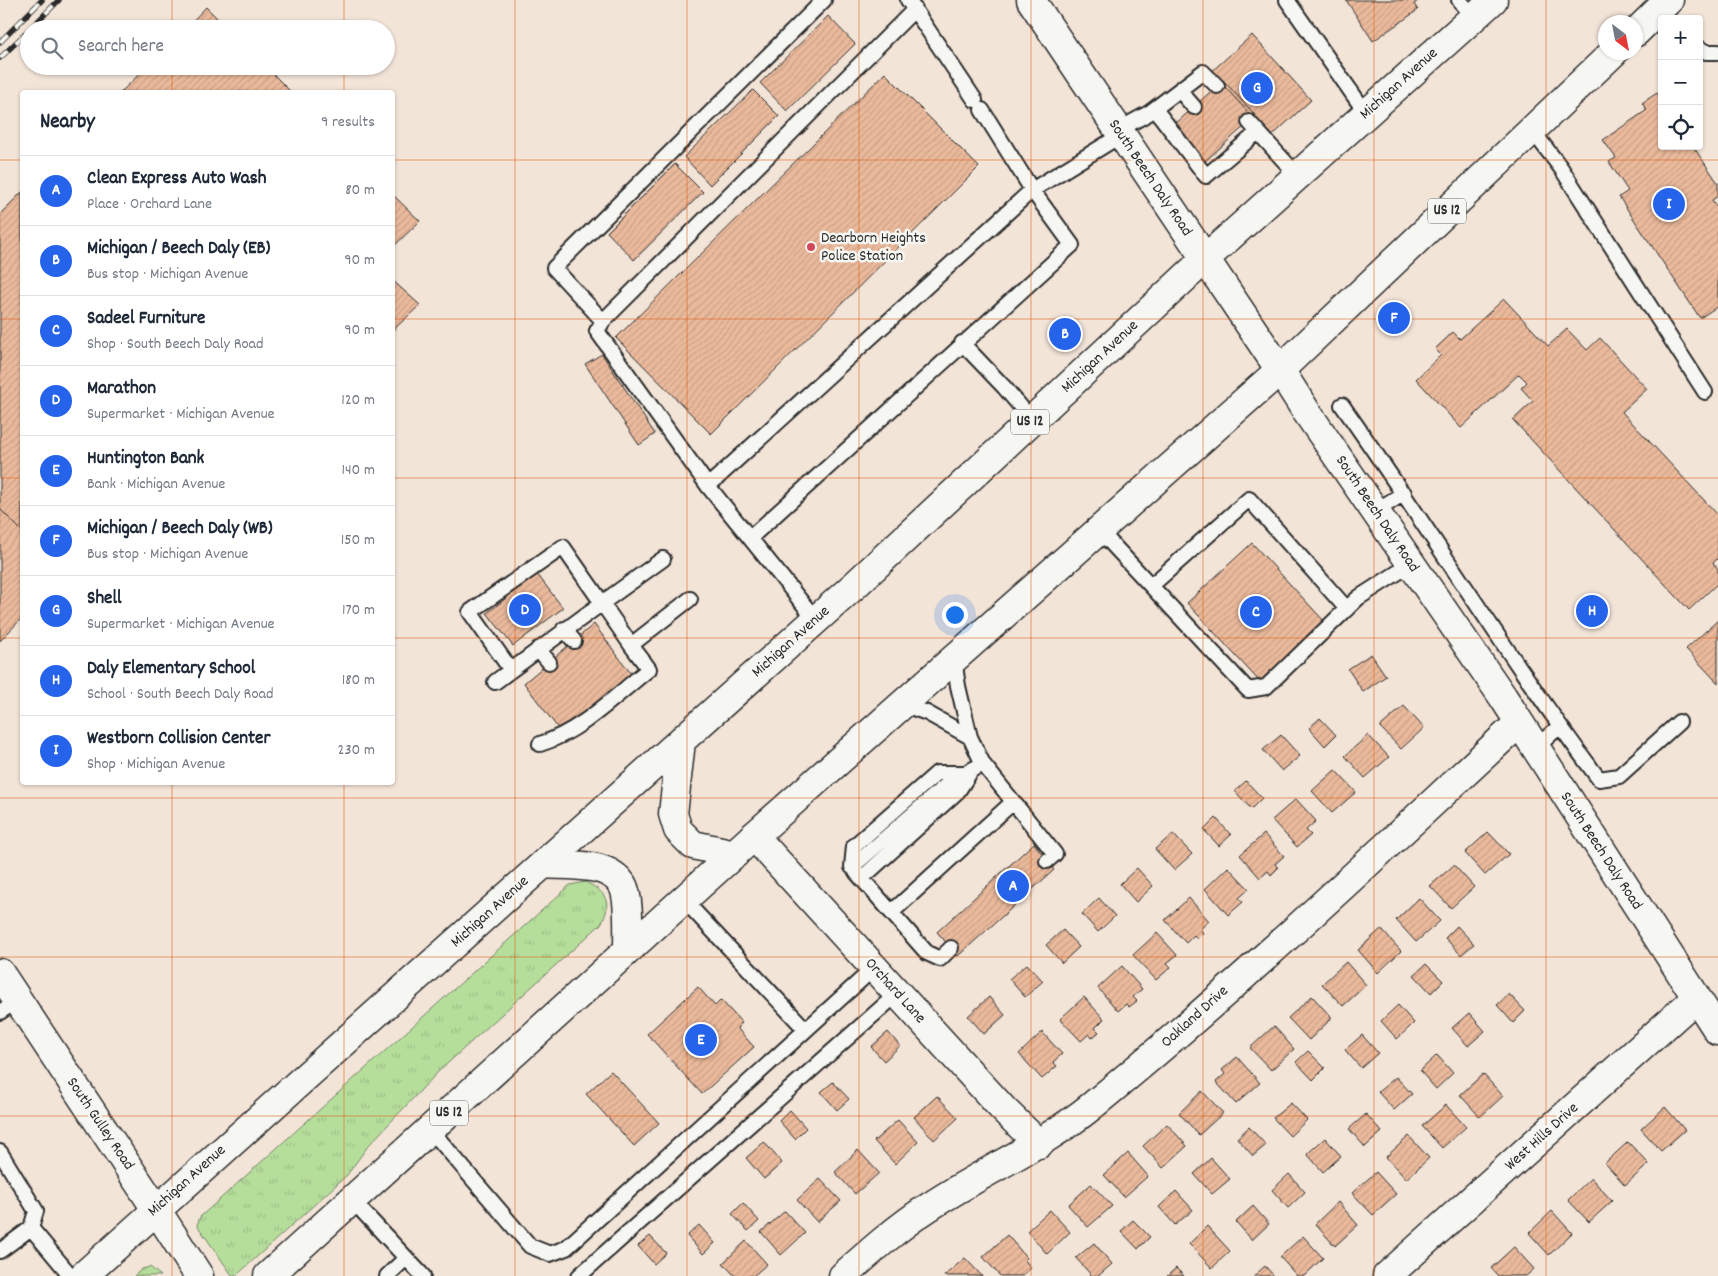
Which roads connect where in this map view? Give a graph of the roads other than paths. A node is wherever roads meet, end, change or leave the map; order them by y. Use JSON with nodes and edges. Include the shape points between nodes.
{"nodes":[{"id":1,"x":824,"y":0,"type":"edge"},
{"id":2,"x":1031,"y":0,"type":"edge"},
{"id":3,"x":1288,"y":0,"type":"edge"},
{"id":4,"x":912,"y":5,"type":"edge"},
{"id":5,"x":1475,"y":6,"type":"edge"},
{"id":6,"x":1667,"y":9,"type":"edge"},
{"id":7,"x":1643,"y":27,"type":"edge"},
{"id":8,"x":1703,"y":50,"type":"edge"},
{"id":9,"x":1718,"y":52,"type":"edge"},
{"id":10,"x":1606,"y":60,"type":"edge"},
{"id":11,"x":1217,"y":86,"type":"dead end"},
{"id":12,"x":1180,"y":91,"type":"junction"},
{"id":13,"x":1194,"y":107,"type":"dead end"},
{"id":14,"x":1154,"y":109,"type":"junction"},
{"id":15,"x":1366,"y":113,"type":"junction"},
{"id":16,"x":1532,"y":130,"type":"junction"},
{"id":17,"x":1120,"y":132,"type":"junction"},
{"id":18,"x":1297,"y":175,"type":"junction"},
{"id":19,"x":1032,"y":190,"type":"junction"},
{"id":20,"x":1204,"y":259,"type":"junction"},
{"id":21,"x":603,"y":321,"type":"junction"},
{"id":22,"x":962,"y":343,"type":"junction"},
{"id":23,"x":1280,"y":370,"type":"junction"},
{"id":24,"x":1705,"y":392,"type":"dead end"},
{"id":25,"x":1342,"y":404,"type":"dead end"},
{"id":26,"x":1032,"y":420,"type":"junction"},
{"id":27,"x":708,"y":486,"type":"junction"},
{"id":28,"x":1404,"y":493,"type":"junction"},
{"id":29,"x":1376,"y":511,"type":"junction"},
{"id":30,"x":1099,"y":530,"type":"junction"},
{"id":31,"x":750,"y":538,"type":"junction"},
{"id":32,"x":663,"y":559,"type":"dead end"},
{"id":33,"x":1411,"y":564,"type":"junction"},
{"id":34,"x":1152,"y":585,"type":"junction"},
{"id":35,"x":690,"y":599,"type":"dead end"},
{"id":36,"x":602,"y":603,"type":"junction"},
{"id":37,"x":1347,"y":608,"type":"junction"},
{"id":38,"x":816,"y":620,"type":"junction"},
{"id":39,"x":564,"y":629,"type":"junction"},
{"id":40,"x":574,"y":641,"type":"dead end"},
{"id":41,"x":631,"y":645,"type":"junction"},
{"id":42,"x":538,"y":649,"type":"junction"},
{"id":43,"x":954,"y":659,"type":"junction"},
{"id":44,"x":549,"y":662,"type":"dead end"},
{"id":45,"x":511,"y":670,"type":"junction"},
{"id":46,"x":495,"y":682,"type":"dead end"},
{"id":47,"x":902,"y":704,"type":"junction"},
{"id":48,"x":1679,"y":722,"type":"dead end"},
{"id":49,"x":1519,"y":723,"type":"junction"},
{"id":50,"x":1560,"y":726,"type":"junction"},
{"id":51,"x":970,"y":737,"type":"junction"},
{"id":52,"x":681,"y":741,"type":"junction"},
{"id":53,"x":540,"y":744,"type":"dead end"},
{"id":54,"x":1535,"y":748,"type":"junction"},
{"id":55,"x":983,"y":764,"type":"junction"},
{"id":56,"x":970,"y":773,"type":"junction"},
{"id":57,"x":1013,"y":802,"type":"junction"},
{"id":58,"x":744,"y":845,"type":"junction"},
{"id":59,"x":1047,"y":861,"type":"dead end"},
{"id":60,"x":543,"y":864,"type":"junction"},
{"id":61,"x":862,"y":878,"type":"junction"},
{"id":62,"x":684,"y":900,"type":"junction"},
{"id":63,"x":892,"y":912,"type":"junction"},
{"id":64,"x":951,"y":948,"type":"dead end"},
{"id":65,"x":628,"y":950,"type":"junction"},
{"id":66,"x":874,"y":968,"type":"junction"},
{"id":67,"x":0,"y":974,"type":"edge"},
{"id":68,"x":897,"y":994,"type":"junction"},
{"id":69,"x":1696,"y":998,"type":"junction"},
{"id":70,"x":9,"y":1006,"type":"edge"},
{"id":71,"x":806,"y":1030,"type":"junction"},
{"id":72,"x":1718,"y":1031,"type":"edge"},
{"id":73,"x":430,"y":1129,"type":"junction"},
{"id":74,"x":1039,"y":1144,"type":"junction"},
{"id":75,"x":0,"y":1152,"type":"edge"},
{"id":76,"x":352,"y":1200,"type":"junction"},
{"id":77,"x":156,"y":1209,"type":"junction"},
{"id":78,"x":31,"y":1228,"type":"junction"},
{"id":79,"x":0,"y":1251,"type":"edge"},
{"id":80,"x":406,"y":1258,"type":"junction"},
{"id":81,"x":280,"y":1272,"type":"edge"},
{"id":82,"x":71,"y":1276,"type":"edge"},
{"id":83,"x":83,"y":1276,"type":"edge"},
{"id":84,"x":199,"y":1276,"type":"edge"},
{"id":85,"x":387,"y":1276,"type":"edge"},
{"id":86,"x":423,"y":1276,"type":"edge"},
{"id":87,"x":579,"y":1276,"type":"edge"},
{"id":88,"x":844,"y":1276,"type":"edge"},
{"id":89,"x":1387,"y":1276,"type":"edge"}],
"edges":[{"from":1,"to":21,"type":"lane","via":[[554,268]]},
{"from":2,"to":17,"type":"main road","name":"South Beech Daly Road"},
{"from":3,"to":15,"type":"lane"},
{"from":4,"to":19,"type":"lane"},
{"from":4,"to":21,"type":"lane"},
{"from":5,"to":15,"type":"main road","name":"Michigan Avenue","number":"US 12"},
{"from":6,"to":7,"type":"main road"},
{"from":8,"to":9,"type":"lane"},
{"from":10,"to":16,"type":"main road","number":"US 12"},
{"from":11,"to":12,"type":"lane","via":[[1203,72]]},
{"from":12,"to":13,"type":"lane"},
{"from":12,"to":14,"type":"lane"},
{"from":14,"to":17,"type":"lane"},
{"from":14,"to":18,"type":"lane","via":[[1206,176],[1254,127]]},
{"from":15,"to":18,"type":"main road","name":"Michigan Avenue","number":"US 12"},
{"from":16,"to":23,"type":"main road","number":"US 12"},
{"from":16,"to":24,"type":"lane","via":[[1561,168]]},
{"from":17,"to":19,"type":"lane"},
{"from":17,"to":20,"type":"main road","name":"South Beech Daly Road"},
{"from":18,"to":20,"type":"main road","name":"Michigan Avenue","number":"US 12"},
{"from":19,"to":22,"type":"lane","via":[[1072,245]]},
{"from":19,"to":27,"type":"lane"},
{"from":20,"to":23,"type":"main road","name":"South Beech Daly Road"},
{"from":20,"to":26,"type":"main road","name":"Michigan Avenue","number":"US 12"},
{"from":21,"to":27,"type":"lane","via":[[597,331]]},
{"from":22,"to":26,"type":"lane"},
{"from":22,"to":31,"type":"lane"},
{"from":23,"to":29,"type":"main road","name":"South Beech Daly Road"},
{"from":23,"to":30,"type":"main road","number":"US 12"},
{"from":25,"to":28,"type":"lane"},
{"from":26,"to":38,"type":"main road","name":"Michigan Avenue","number":"US 12"},
{"from":27,"to":31,"type":"lane"},
{"from":28,"to":29,"type":"lane"},
{"from":28,"to":50,"type":"lane"},
{"from":29,"to":33,"type":"main road","name":"South Beech Daly Road"},
{"from":30,"to":34,"type":"lane"},
{"from":30,"to":43,"type":"main road","number":"US 12"},
{"from":31,"to":38,"type":"lane"},
{"from":32,"to":36,"type":"lane"},
{"from":33,"to":37,"type":"lane"},
{"from":33,"to":49,"type":"main road","name":"South Beech Daly Road"},
{"from":34,"to":37,"type":"lane","via":[[1248,690],[1266,687]]},
{"from":34,"to":37,"type":"lane","via":[[1249,499]]},
{"from":35,"to":41,"type":"lane"},
{"from":36,"to":39,"type":"lane"},
{"from":36,"to":41,"type":"lane"},
{"from":36,"to":45,"type":"lane","via":[[562,548],[470,612]]},
{"from":38,"to":52,"type":"main road","name":"Michigan Avenue","number":"US 12"},
{"from":39,"to":40,"type":"lane"},
{"from":39,"to":42,"type":"lane"},
{"from":41,"to":53,"type":"lane","via":[[649,669],[559,738]]},
{"from":42,"to":44,"type":"lane"},
{"from":42,"to":45,"type":"lane"},
{"from":43,"to":47,"type":"main road","number":"US 12"},
{"from":43,"to":51,"type":"lane"},
{"from":45,"to":46,"type":"lane"},
{"from":47,"to":51,"type":"lane"},
{"from":47,"to":58,"type":"main road","number":"US 12"},
{"from":48,"to":50,"type":"lane","via":[[1618,776],[1599,779]]},
{"from":49,"to":54,"type":"main road","name":"South Beech Daly Road"},
{"from":49,"to":74,"type":"main road","name":"Oakland Drive","via":[[1160,1048],[1091,1106]]},
{"from":50,"to":54,"type":"lane"},
{"from":51,"to":55,"type":"lane"},
{"from":52,"to":58,"type":"main road","via":[[673,814],[678,830],[693,845]]},
{"from":52,"to":60,"type":"main road","name":"Michigan Avenue","number":"US 12"},
{"from":54,"to":69,"type":"main road","name":"South Beech Daly Road"},
{"from":55,"to":56,"type":"lane"},
{"from":55,"to":57,"type":"lane"},
{"from":56,"to":61,"type":"lane","via":[[958,791]]},
{"from":56,"to":61,"type":"lane","via":[[952,780],[852,868]]},
{"from":57,"to":59,"type":"lane","via":[[1055,854]]},
{"from":57,"to":63,"type":"lane"},
{"from":58,"to":62,"type":"main road","number":"US 12"},
{"from":58,"to":66,"type":"main road","name":"Orchard Lane"},
{"from":60,"to":65,"type":"main road","via":[[594,867],[612,874],[623,885]]},
{"from":60,"to":77,"type":"main road","name":"Michigan Avenue","number":"US 12"},
{"from":61,"to":63,"type":"lane"},
{"from":62,"to":65,"type":"main road","number":"US 12"},
{"from":62,"to":71,"type":"lane"},
{"from":63,"to":64,"type":"lane","via":[[927,953],[940,959]]},
{"from":65,"to":73,"type":"main road","number":"US 12"},
{"from":66,"to":68,"type":"main road","name":"Orchard Lane"},
{"from":66,"to":71,"type":"lane"},
{"from":67,"to":70,"type":"main road","name":"South Gulley Road"},
{"from":68,"to":74,"type":"main road","name":"Orchard Lane"},
{"from":68,"to":87,"type":"lane"},
{"from":69,"to":72,"type":"main road","name":"South Beech Daly Road"},
{"from":69,"to":89,"type":"main road","name":"West Hills Drive"},
{"from":70,"to":77,"type":"main road","name":"South Gulley Road"},
{"from":71,"to":73,"type":"lane","via":[[566,1248],[550,1254],[530,1246]]},
{"from":73,"to":76,"type":"main road","number":"US 12"},
{"from":74,"to":88,"type":"main road","name":"Oakland Drive","via":[[930,1206],[890,1234]]},
{"from":75,"to":78,"type":"lane","via":[[36,1211]]},
{"from":76,"to":80,"type":"lane"},
{"from":76,"to":81,"type":"main road","number":"US 12"},
{"from":77,"to":83,"type":"main road","name":"Michigan Avenue","number":"US 12"},
{"from":77,"to":84,"type":"main road","name":"South Gulley Road"},
{"from":78,"to":79,"type":"lane"},
{"from":78,"to":82,"type":"lane"},
{"from":80,"to":85,"type":"lane"},
{"from":80,"to":86,"type":"lane"}]}
